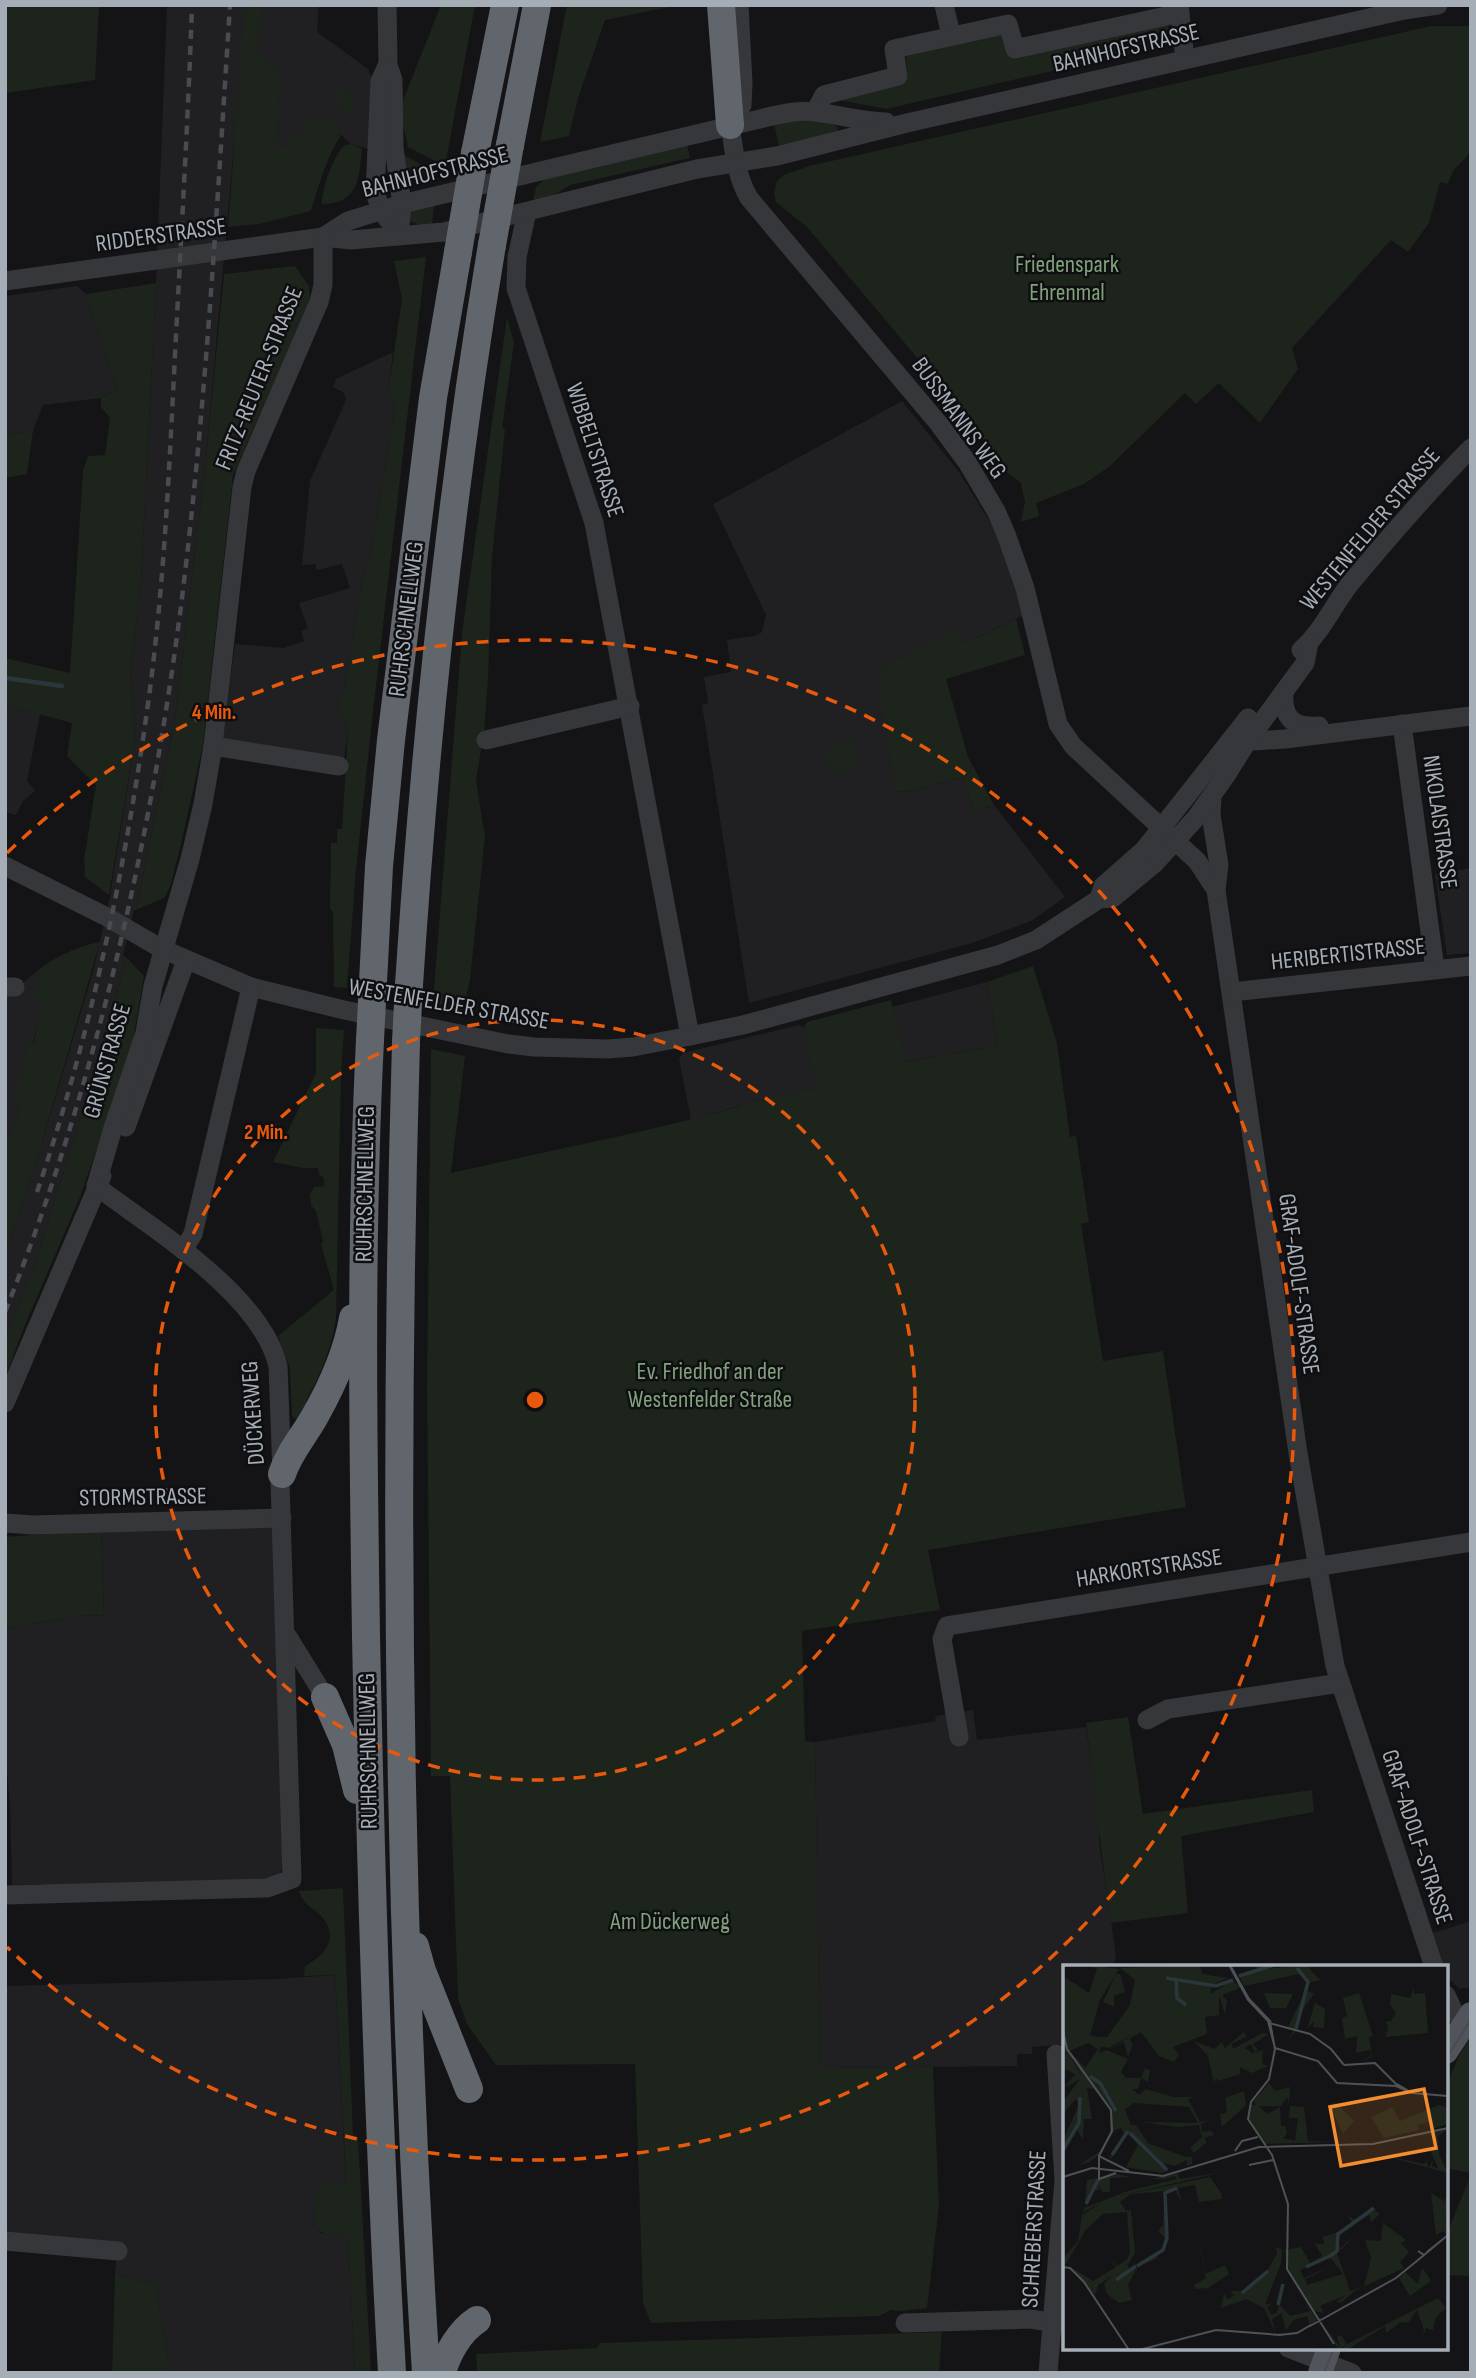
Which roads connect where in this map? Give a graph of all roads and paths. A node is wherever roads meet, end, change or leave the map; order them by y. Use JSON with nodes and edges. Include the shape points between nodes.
{"nodes":[{"id":1,"x":387,"y":5,"type":"edge"},
{"id":2,"x":505,"y":5,"type":"edge"},
{"id":3,"x":721,"y":5,"type":"edge"},
{"id":4,"x":739,"y":5,"type":"edge"},
{"id":5,"x":944,"y":5,"type":"edge"},
{"id":6,"x":1438,"y":5,"type":"edge"},
{"id":7,"x":537,"y":8,"type":"edge"},
{"id":8,"x":1179,"y":9,"type":"edge"},
{"id":9,"x":951,"y":35,"type":"junction"},
{"id":10,"x":1185,"y":59,"type":"junction"},
{"id":11,"x":388,"y":65,"type":"junction"},
{"id":12,"x":816,"y":112,"type":"junction"},
{"id":13,"x":907,"y":122,"type":"junction"},
{"id":14,"x":730,"y":125,"type":"junction"},
{"id":15,"x":736,"y":162,"type":"junction"},
{"id":16,"x":402,"y":204,"type":"junction"},
{"id":17,"x":381,"y":209,"type":"junction"},
{"id":18,"x":527,"y":212,"type":"junction"},
{"id":19,"x":399,"y":236,"type":"junction"},
{"id":20,"x":323,"y":237,"type":"junction"},
{"id":21,"x":5,"y":281,"type":"edge"},
{"id":22,"x":1471,"y":447,"type":"edge"},
{"id":23,"x":1309,"y":643,"type":"junction"},
{"id":24,"x":1284,"y":692,"type":"junction"},
{"id":25,"x":630,"y":706,"type":"junction"},
{"id":26,"x":1471,"y":716,"type":"edge"},
{"id":27,"x":1402,"y":724,"type":"junction"},
{"id":28,"x":1334,"y":731,"type":"junction"},
{"id":29,"x":486,"y":740,"type":"dead end"},
{"id":30,"x":1238,"y":742,"type":"junction"},
{"id":31,"x":214,"y":746,"type":"junction"},
{"id":32,"x":339,"y":765,"type":"dead end"},
{"id":33,"x":1212,"y":796,"type":"junction"},
{"id":34,"x":1169,"y":835,"type":"junction"},
{"id":35,"x":5,"y":866,"type":"edge"},
{"id":36,"x":1216,"y":890,"type":"junction"},
{"id":37,"x":162,"y":949,"type":"junction"},
{"id":38,"x":186,"y":960,"type":"junction"},
{"id":39,"x":1471,"y":966,"type":"edge"},
{"id":40,"x":1435,"y":969,"type":"junction"},
{"id":41,"x":251,"y":987,"type":"junction"},
{"id":42,"x":1232,"y":992,"type":"junction"},
{"id":43,"x":690,"y":1036,"type":"junction"},
{"id":44,"x":96,"y":1186,"type":"junction"},
{"id":45,"x":183,"y":1250,"type":"junction"},
{"id":46,"x":363,"y":1258,"type":"junction"},
{"id":47,"x":5,"y":1403,"type":"edge"},
{"id":48,"x":282,"y":1474,"type":"junction"},
{"id":49,"x":282,"y":1518,"type":"junction"},
{"id":50,"x":5,"y":1523,"type":"edge"},
{"id":51,"x":1471,"y":1542,"type":"edge"},
{"id":52,"x":1317,"y":1566,"type":"junction"},
{"id":53,"x":286,"y":1633,"type":"junction"},
{"id":54,"x":1340,"y":1683,"type":"junction"},
{"id":55,"x":323,"y":1693,"type":"junction"},
{"id":56,"x":288,"y":1698,"type":"junction"},
{"id":57,"x":1147,"y":1720,"type":"dead end"},
{"id":58,"x":959,"y":1737,"type":"dead end"},
{"id":59,"x":370,"y":1869,"type":"junction"},
{"id":60,"x":403,"y":1892,"type":"junction"},
{"id":61,"x":5,"y":1895,"type":"edge"},
{"id":62,"x":1433,"y":1965,"type":"edge"},
{"id":63,"x":1448,"y":1999,"type":"edge"},
{"id":64,"x":1468,"y":2018,"type":"edge"},
{"id":65,"x":1448,"y":2049,"type":"edge"},
{"id":66,"x":1056,"y":2054,"type":"dead end"},
{"id":67,"x":469,"y":2089,"type":"dead end"},
{"id":68,"x":1063,"y":2152,"type":"edge"},
{"id":69,"x":1063,"y":2228,"type":"edge"},
{"id":70,"x":5,"y":2241,"type":"edge"},
{"id":71,"x":118,"y":2251,"type":"dead end"},
{"id":72,"x":477,"y":2320,"type":"dead end"},
{"id":73,"x":905,"y":2323,"type":"dead end"},
{"id":74,"x":1059,"y":2323,"type":"edge"},
{"id":75,"x":1294,"y":2350,"type":"edge"},
{"id":76,"x":1325,"y":2361,"type":"edge"},
{"id":77,"x":392,"y":2373,"type":"edge"},
{"id":78,"x":426,"y":2373,"type":"edge"},
{"id":79,"x":442,"y":2373,"type":"edge"},
{"id":80,"x":1048,"y":2373,"type":"edge"},
{"id":81,"x":1352,"y":2373,"type":"edge"}],
"edges":[{"from":1,"to":11,"type":"street"},
{"from":2,"to":46,"type":"highway","name":"RUHRSCHNELLWEG","bridge":true,"via":[[433,397],[391,740],[379,866]]},
{"from":3,"to":14,"type":"highway"},
{"from":4,"to":14,"type":"street","via":[[742,105]]},
{"from":5,"to":9,"type":"street"},
{"from":6,"to":10,"type":"street","name":"BAHNHOFSTRASSE"},
{"from":7,"to":60,"type":"highway","name":"RUHRSCHNELLWEG","bridge":true,"via":[[471,372],[420,817],[401,1197]]},
{"from":8,"to":9,"type":"street","name":"BAHNHOFSTRASSE","via":[[1015,49],[1008,24]]},
{"from":8,"to":10,"type":"street"},
{"from":9,"to":12,"type":"street","name":"BAHNHOFSTRASSE","via":[[894,49],[898,76],[824,95]]},
{"from":10,"to":13,"type":"street","name":"BAHNHOFSTRASSE"},
{"from":11,"to":16,"type":"street"},
{"from":11,"to":17,"type":"street","via":[[380,81],[376,147],[375,192]]},
{"from":12,"to":13,"type":"street","name":"BAHNHOFSTRASSE","via":[[862,122]]},
{"from":12,"to":14,"type":"street","name":"BAHNHOFSTRASSE","via":[[795,111]]},
{"from":13,"to":15,"type":"street","name":"BAHNHOFSTRASSE"},
{"from":14,"to":15,"type":"street"},
{"from":14,"to":16,"type":"street","name":"BAHNHOFSTRASSE"},
{"from":15,"to":18,"type":"street","name":"BAHNHOFSTRASSE"},
{"from":15,"to":34,"type":"street","name":"BUSSMANNS WEG","via":[[749,198],[939,424],[996,511],[1025,588],[1058,724],[1073,746]]},
{"from":16,"to":17,"type":"street","name":"BAHNHOFSTRASSE"},
{"from":16,"to":19,"type":"street"},
{"from":17,"to":19,"type":"street"},
{"from":17,"to":20,"type":"street","name":"BAHNHOFSTRASSE","via":[[348,221]]},
{"from":18,"to":19,"type":"street","name":"BAHNHOFSTRASSE","via":[[444,232]]},
{"from":18,"to":25,"type":"street","name":"WIBBELTSTRASSE","via":[[516,288],[594,523]]},
{"from":19,"to":20,"type":"street","name":"BAHNHOFSTRASSE"},
{"from":20,"to":21,"type":"street","name":"RIDDERSTRASSE"},
{"from":20,"to":31,"type":"street","name":"FRITZ-REUTER-STRASSE","via":[[320,302],[242,487]]},
{"from":22,"to":23,"type":"street","name":"WESTENFELDER STRASSE","via":[[1376,552]]},
{"from":23,"to":24,"type":"street","name":"WESTENFELDER STRASSE","via":[[1305,663]]},
{"from":23,"to":30,"type":"street","name":"WESTENFELDER STRASSE","via":[[1298,652]]},
{"from":24,"to":28,"type":"street","via":[[1286,712],[1298,725]]},
{"from":24,"to":30,"type":"street","name":"WESTENFELDER STRASSE"},
{"from":25,"to":29,"type":"street"},
{"from":25,"to":43,"type":"street","name":"WIBBELTSTRASSE"},
{"from":26,"to":27,"type":"street"},
{"from":27,"to":28,"type":"street"},
{"from":27,"to":40,"type":"street","name":"NIKOLAISTRASSE"},
{"from":28,"to":30,"type":"street"},
{"from":30,"to":33,"type":"street","name":"WESTENFELDER STRASSE"},
{"from":30,"to":34,"type":"street","name":"WESTENFELDER STRASSE"},
{"from":31,"to":32,"type":"street"},
{"from":31,"to":37,"type":"street","name":"FRITZ-REUTER-STRASSE","via":[[190,859]]},
{"from":33,"to":34,"type":"street","name":"WESTENFELDER STRASSE"},
{"from":33,"to":36,"type":"street","name":"GRAF-ADOLF-STRASSE","via":[[1219,865]]},
{"from":34,"to":36,"type":"street","name":"GRAF-ADOLF-STRASSE","via":[[1197,861]]},
{"from":34,"to":43,"type":"street","name":"WESTENFELDER STRASSE","via":[[1154,864],[1113,898],[1099,899],[1036,940],[998,955]]},
{"from":35,"to":37,"type":"street","name":"WESTENFELDER STRASSE"},
{"from":36,"to":42,"type":"street","name":"GRAF-ADOLF-STRASSE"},
{"from":37,"to":38,"type":"street","name":"WESTENFELDER STRASSE"},
{"from":37,"to":44,"type":"street","name":"GRÜNSTRASSE","via":[[145,1032]]},
{"from":38,"to":41,"type":"street","name":"WESTENFELDER STRASSE"},
{"from":38,"to":44,"type":"street","name":"GRÜNSTRASSE","via":[[141,1090]]},
{"from":39,"to":40,"type":"street","name":"HERIBERTISTRASSE"},
{"from":40,"to":42,"type":"street","name":"HERIBERTISTRASSE"},
{"from":41,"to":43,"type":"street","name":"WESTENFELDER STRASSE","via":[[534,1048],[608,1049]]},
{"from":41,"to":45,"type":"street","via":[[194,1234]]},
{"from":42,"to":52,"type":"street","name":"GRAF-ADOLF-STRASSE"},
{"from":44,"to":45,"type":"street","name":"DÜCKERWEG"},
{"from":44,"to":47,"type":"street","name":"GRÜNSTRASSE"},
{"from":45,"to":48,"type":"street","name":"DÜCKERWEG","via":[[249,1313],[275,1352]]},
{"from":46,"to":48,"type":"highway","via":[[342,1360]]},
{"from":46,"to":59,"type":"highway","name":"RUHRSCHNELLWEG"},
{"from":48,"to":49,"type":"street","name":"DÜCKERWEG"},
{"from":49,"to":50,"type":"street","name":"STORMSTRASSE"},
{"from":49,"to":53,"type":"street","name":"DÜCKERWEG"},
{"from":51,"to":52,"type":"street","name":"HARKORTSTRASSE"},
{"from":52,"to":54,"type":"street","name":"GRAF-ADOLF-STRASSE"},
{"from":52,"to":58,"type":"street","name":"HARKORTSTRASSE","via":[[947,1626],[942,1639]]},
{"from":53,"to":55,"type":"street"},
{"from":53,"to":56,"type":"street","name":"DÜCKERWEG"},
{"from":54,"to":57,"type":"street","via":[[1168,1710]]},
{"from":54,"to":62,"type":"street","name":"GRAF-ADOLF-STRASSE"},
{"from":55,"to":56,"type":"street","via":[[306,1683],[294,1687]]},
{"from":55,"to":59,"type":"highway","via":[[353,1769]]},
{"from":56,"to":61,"type":"street","name":"DÜCKERWEG","via":[[292,1878],[267,1888]]},
{"from":59,"to":77,"type":"highway","name":"RUHRSCHNELLWEG"},
{"from":60,"to":67,"type":"highway","via":[[422,1971]]},
{"from":60,"to":78,"type":"highway","name":"RUHRSCHNELLWEG"},
{"from":63,"to":64,"type":"street","via":[[1454,2012]]},
{"from":64,"to":65,"type":"main road"},
{"from":66,"to":68,"type":"street","name":"SCHREBERSTRASSE"},
{"from":69,"to":74,"type":"street","name":"SCHREBERSTRASSE"},
{"from":70,"to":71,"type":"street"},
{"from":72,"to":79,"type":"highway","via":[[465,2328]]},
{"from":73,"to":74,"type":"street","via":[[1030,2319]]},
{"from":74,"to":80,"type":"street","name":"SCHREBERSTRASSE"},
{"from":75,"to":76,"type":"street"},
{"from":76,"to":81,"type":"street"}]}
